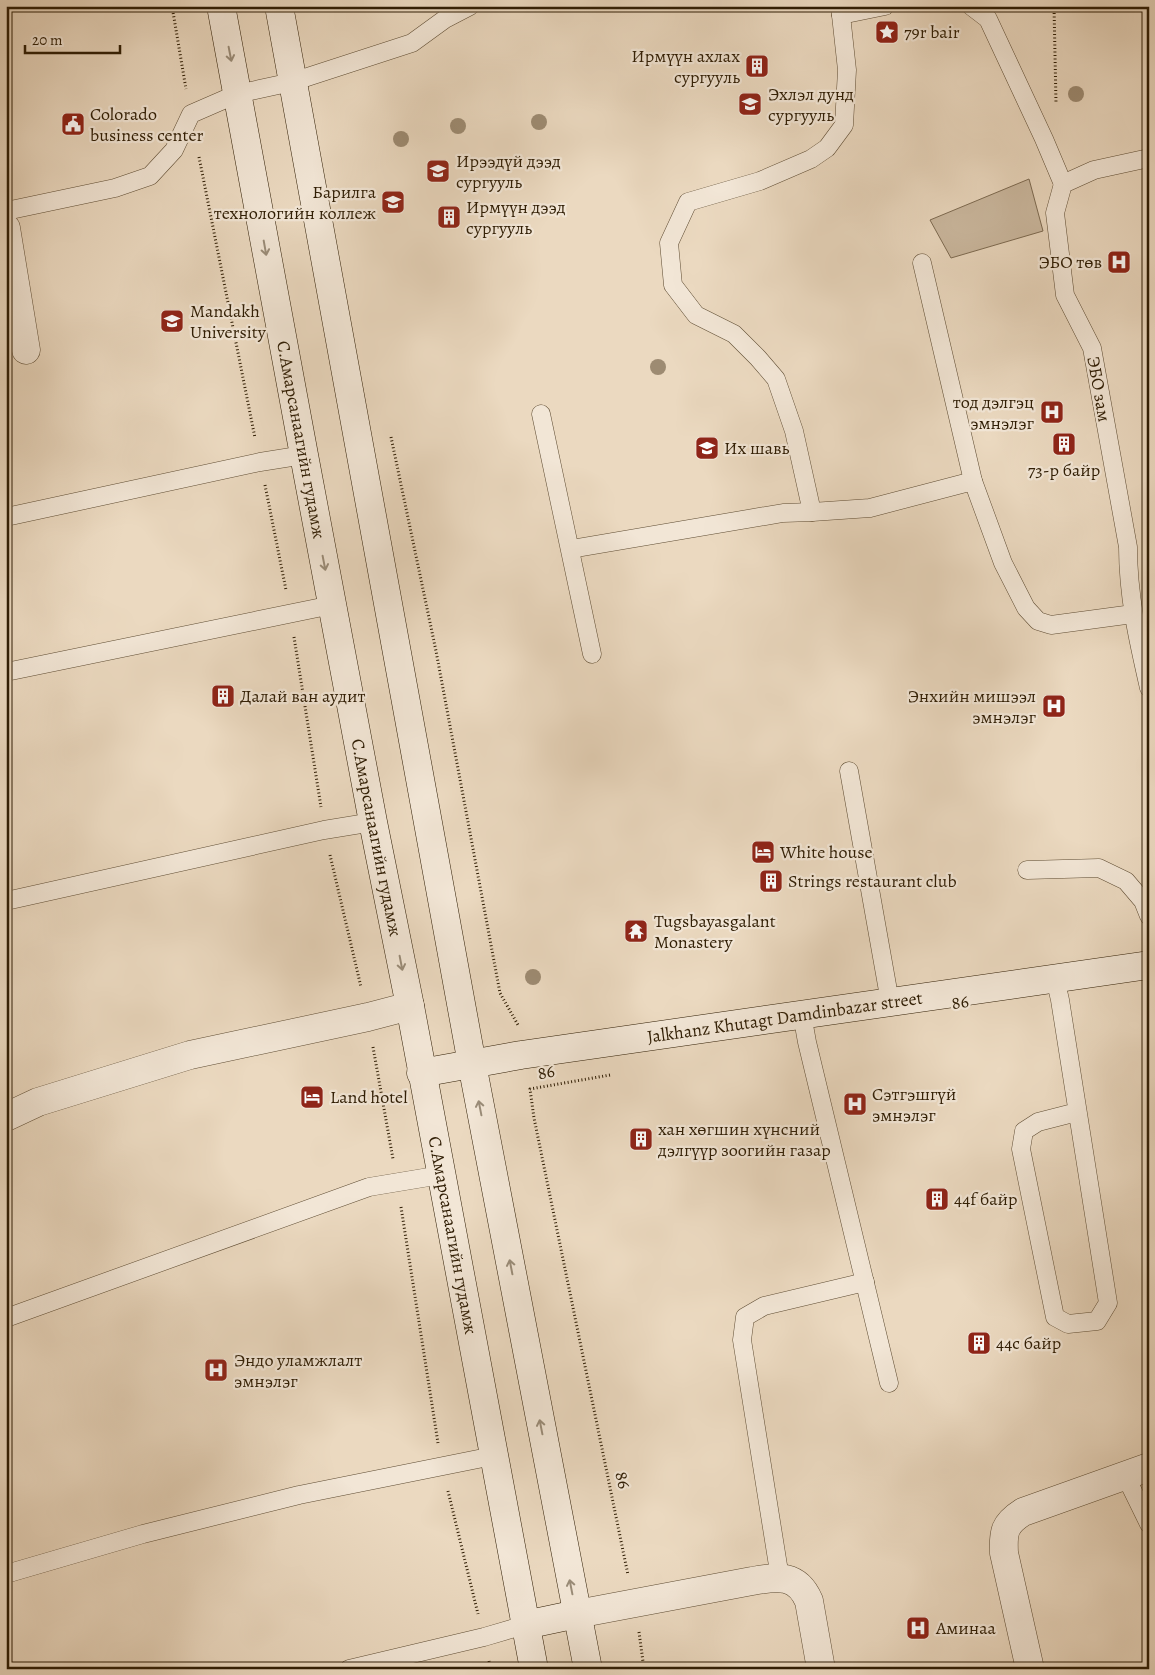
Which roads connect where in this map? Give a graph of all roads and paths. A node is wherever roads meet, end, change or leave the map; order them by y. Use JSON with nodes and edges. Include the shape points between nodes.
{"nodes":[{"id":1,"x":220,"y":6,"type":"edge"},
{"id":2,"x":278,"y":6,"type":"edge"},
{"id":3,"x":470,"y":6,"type":"edge"},
{"id":4,"x":885,"y":6,"type":"edge"},
{"id":5,"x":971,"y":6,"type":"edge"},
{"id":6,"x":1054,"y":6,"type":"edge"},
{"id":7,"x":841,"y":10,"type":"edge"},
{"id":8,"x":292,"y":82,"type":"junction"},
{"id":9,"x":237,"y":94,"type":"junction"},
{"id":10,"x":1057,"y":112,"type":"dead end"},
{"id":11,"x":1149,"y":158,"type":"edge"},
{"id":12,"x":1063,"y":184,"type":"junction"},
{"id":13,"x":6,"y":211,"type":"edge"},
{"id":14,"x":6,"y":228,"type":"edge"},
{"id":15,"x":922,"y":263,"type":"dead end"},
{"id":16,"x":26,"y":350,"type":"dead end"},
{"id":17,"x":541,"y":414,"type":"dead end"},
{"id":18,"x":391,"y":437,"type":"dead end"},
{"id":19,"x":304,"y":455,"type":"junction"},
{"id":20,"x":973,"y":481,"type":"junction"},
{"id":21,"x":812,"y":512,"type":"junction"},
{"id":22,"x":6,"y":516,"type":"edge"},
{"id":23,"x":571,"y":548,"type":"junction"},
{"id":24,"x":332,"y":605,"type":"junction"},
{"id":25,"x":1133,"y":614,"type":"junction"},
{"id":26,"x":592,"y":654,"type":"dead end"},
{"id":27,"x":6,"y":672,"type":"edge"},
{"id":28,"x":1149,"y":688,"type":"edge"},
{"id":29,"x":849,"y":771,"type":"dead end"},
{"id":30,"x":373,"y":822,"type":"junction"},
{"id":31,"x":1027,"y":870,"type":"dead end"},
{"id":32,"x":6,"y":901,"type":"edge"},
{"id":33,"x":1149,"y":916,"type":"edge"},
{"id":34,"x":1149,"y":965,"type":"edge"},
{"id":35,"x":1055,"y":978,"type":"junction"},
{"id":36,"x":890,"y":1002,"type":"junction"},
{"id":37,"x":410,"y":1006,"type":"junction"},
{"id":38,"x":802,"y":1014,"type":"junction"},
{"id":39,"x":522,"y":1031,"type":"dead end"},
{"id":40,"x":472,"y":1064,"type":"junction"},
{"id":41,"x":421,"y":1073,"type":"junction"},
{"id":42,"x":616,"y":1074,"type":"dead end"},
{"id":43,"x":1077,"y":1112,"type":"junction"},
{"id":44,"x":6,"y":1117,"type":"edge"},
{"id":45,"x":441,"y":1175,"type":"junction"},
{"id":46,"x":865,"y":1282,"type":"junction"},
{"id":47,"x":6,"y":1318,"type":"edge"},
{"id":48,"x":889,"y":1383,"type":"dead end"},
{"id":49,"x":493,"y":1456,"type":"junction"},
{"id":50,"x":1137,"y":1471,"type":"edge"},
{"id":51,"x":1149,"y":1524,"type":"edge"},
{"id":52,"x":6,"y":1574,"type":"edge"},
{"id":53,"x":780,"y":1578,"type":"junction"},
{"id":54,"x":634,"y":1603,"type":"junction"},
{"id":55,"x":577,"y":1614,"type":"junction"},
{"id":56,"x":525,"y":1625,"type":"junction"},
{"id":57,"x":349,"y":1669,"type":"edge"},
{"id":58,"x":534,"y":1669,"type":"edge"},
{"id":59,"x":588,"y":1669,"type":"edge"},
{"id":60,"x":644,"y":1669,"type":"edge"},
{"id":61,"x":821,"y":1669,"type":"edge"},
{"id":62,"x":1030,"y":1669,"type":"edge"}],
"edges":[{"from":1,"to":9,"type":"main road","name":"С.Амарсанаагийн гудамж","one_way":true},
{"from":2,"to":8,"type":"main road"},
{"from":3,"to":8,"type":"lane","via":[[412,43]]},
{"from":4,"to":7,"type":"lane"},
{"from":5,"to":12,"type":"lane","via":[[988,19]]},
{"from":6,"to":10,"type":"path"},
{"from":7,"to":21,"type":"lane","via":[[847,70],[844,125],[827,148],[811,159],[760,180],[688,202],[669,243],[673,285],[690,308],[696,315],[734,334],[776,379],[794,431]]},
{"from":8,"to":9,"type":"lane"},
{"from":8,"to":40,"type":"main road"},
{"from":9,"to":13,"type":"lane","via":[[191,114],[174,150],[150,176],[115,188]]},
{"from":9,"to":19,"type":"main road","name":"С.Амарсанаагийн гудамж","one_way":true},
{"from":11,"to":12,"type":"lane","via":[[1094,170]]},
{"from":12,"to":25,"type":"lane","name":"ЭБО зам","via":[[1055,213],[1066,295],[1092,348],[1128,547]]},
{"from":14,"to":16,"type":"main road"},
{"from":15,"to":20,"type":"lane"},
{"from":17,"to":23,"type":"lane"},
{"from":18,"to":39,"type":"path","via":[[436,651],[500,993]]},
{"from":19,"to":22,"type":"lane"},
{"from":19,"to":24,"type":"main road","name":"С.Амарсанаагийн гудамж","one_way":true},
{"from":20,"to":21,"type":"lane","via":[[870,508]]},
{"from":20,"to":25,"type":"lane","via":[[1004,562],[1026,608],[1038,621],[1051,625]]},
{"from":21,"to":23,"type":"lane","via":[[783,513]]},
{"from":23,"to":26,"type":"lane"},
{"from":24,"to":27,"type":"lane"},
{"from":24,"to":30,"type":"main road","name":"С.Амарсанаагийн гудамж"},
{"from":25,"to":28,"type":"lane","name":"ЭБО зам"},
{"from":29,"to":36,"type":"lane"},
{"from":30,"to":32,"type":"lane"},
{"from":30,"to":37,"type":"main road","name":"С.Амарсанаагийн гудамж","one_way":true},
{"from":31,"to":33,"type":"lane","via":[[1098,868],[1126,881],[1144,901]]},
{"from":34,"to":35,"type":"main road","name":"Jalkhanz Khutagt Damdinbazar street"},
{"from":35,"to":36,"type":"main road","name":"Jalkhanz Khutagt Damdinbazar street"},
{"from":35,"to":43,"type":"lane"},
{"from":36,"to":38,"type":"main road","name":"Jalkhanz Khutagt Damdinbazar street"},
{"from":37,"to":41,"type":"main road","name":"С.Амарсанаагийн гудамж"},
{"from":37,"to":44,"type":"main road","via":[[190,1055],[38,1102]]},
{"from":38,"to":40,"type":"main road","name":"Jalkhanz Khutagt Damdinbazar street"},
{"from":38,"to":46,"type":"lane"},
{"from":40,"to":41,"type":"main road","name":"Jalkhanz Khutagt Damdinbazar street"},
{"from":55,"to":40,"type":"main road","one_way":true},
{"from":41,"to":45,"type":"main road","name":"С.Амарсанаагийн гудамж"},
{"from":42,"to":54,"type":"path","name":"86","via":[[530,1088]]},
{"from":43,"to":43,"type":"lane","via":[[1108,1303],[1097,1322],[1068,1324],[1055,1317],[1021,1149],[1024,1131],[1038,1122]]},
{"from":45,"to":47,"type":"lane","via":[[369,1187]]},
{"from":45,"to":49,"type":"main road","name":"С.Амарсанаагийн гудамж"},
{"from":46,"to":48,"type":"lane"},
{"from":46,"to":53,"type":"lane","via":[[764,1306],[744,1317],[742,1340]]},
{"from":49,"to":52,"type":"lane","via":[[299,1495],[143,1534]]},
{"from":49,"to":56,"type":"main road","name":"С.Амарсанаагийн гудамж"},
{"from":50,"to":51,"type":"lane"},
{"from":50,"to":62,"type":"main road","via":[[1023,1512],[1006,1527],[1004,1553]]},
{"from":53,"to":54,"type":"main road"},
{"from":53,"to":61,"type":"main road","via":[[791,1580],[805,1592]]},
{"from":54,"to":55,"type":"main road"},
{"from":54,"to":60,"type":"path","name":"86"},
{"from":55,"to":56,"type":"main road"},
{"from":55,"to":59,"type":"main road"},
{"from":56,"to":57,"type":"lane"},
{"from":56,"to":58,"type":"main road","name":"С.Амарсанаагийн гудамж"}]}
